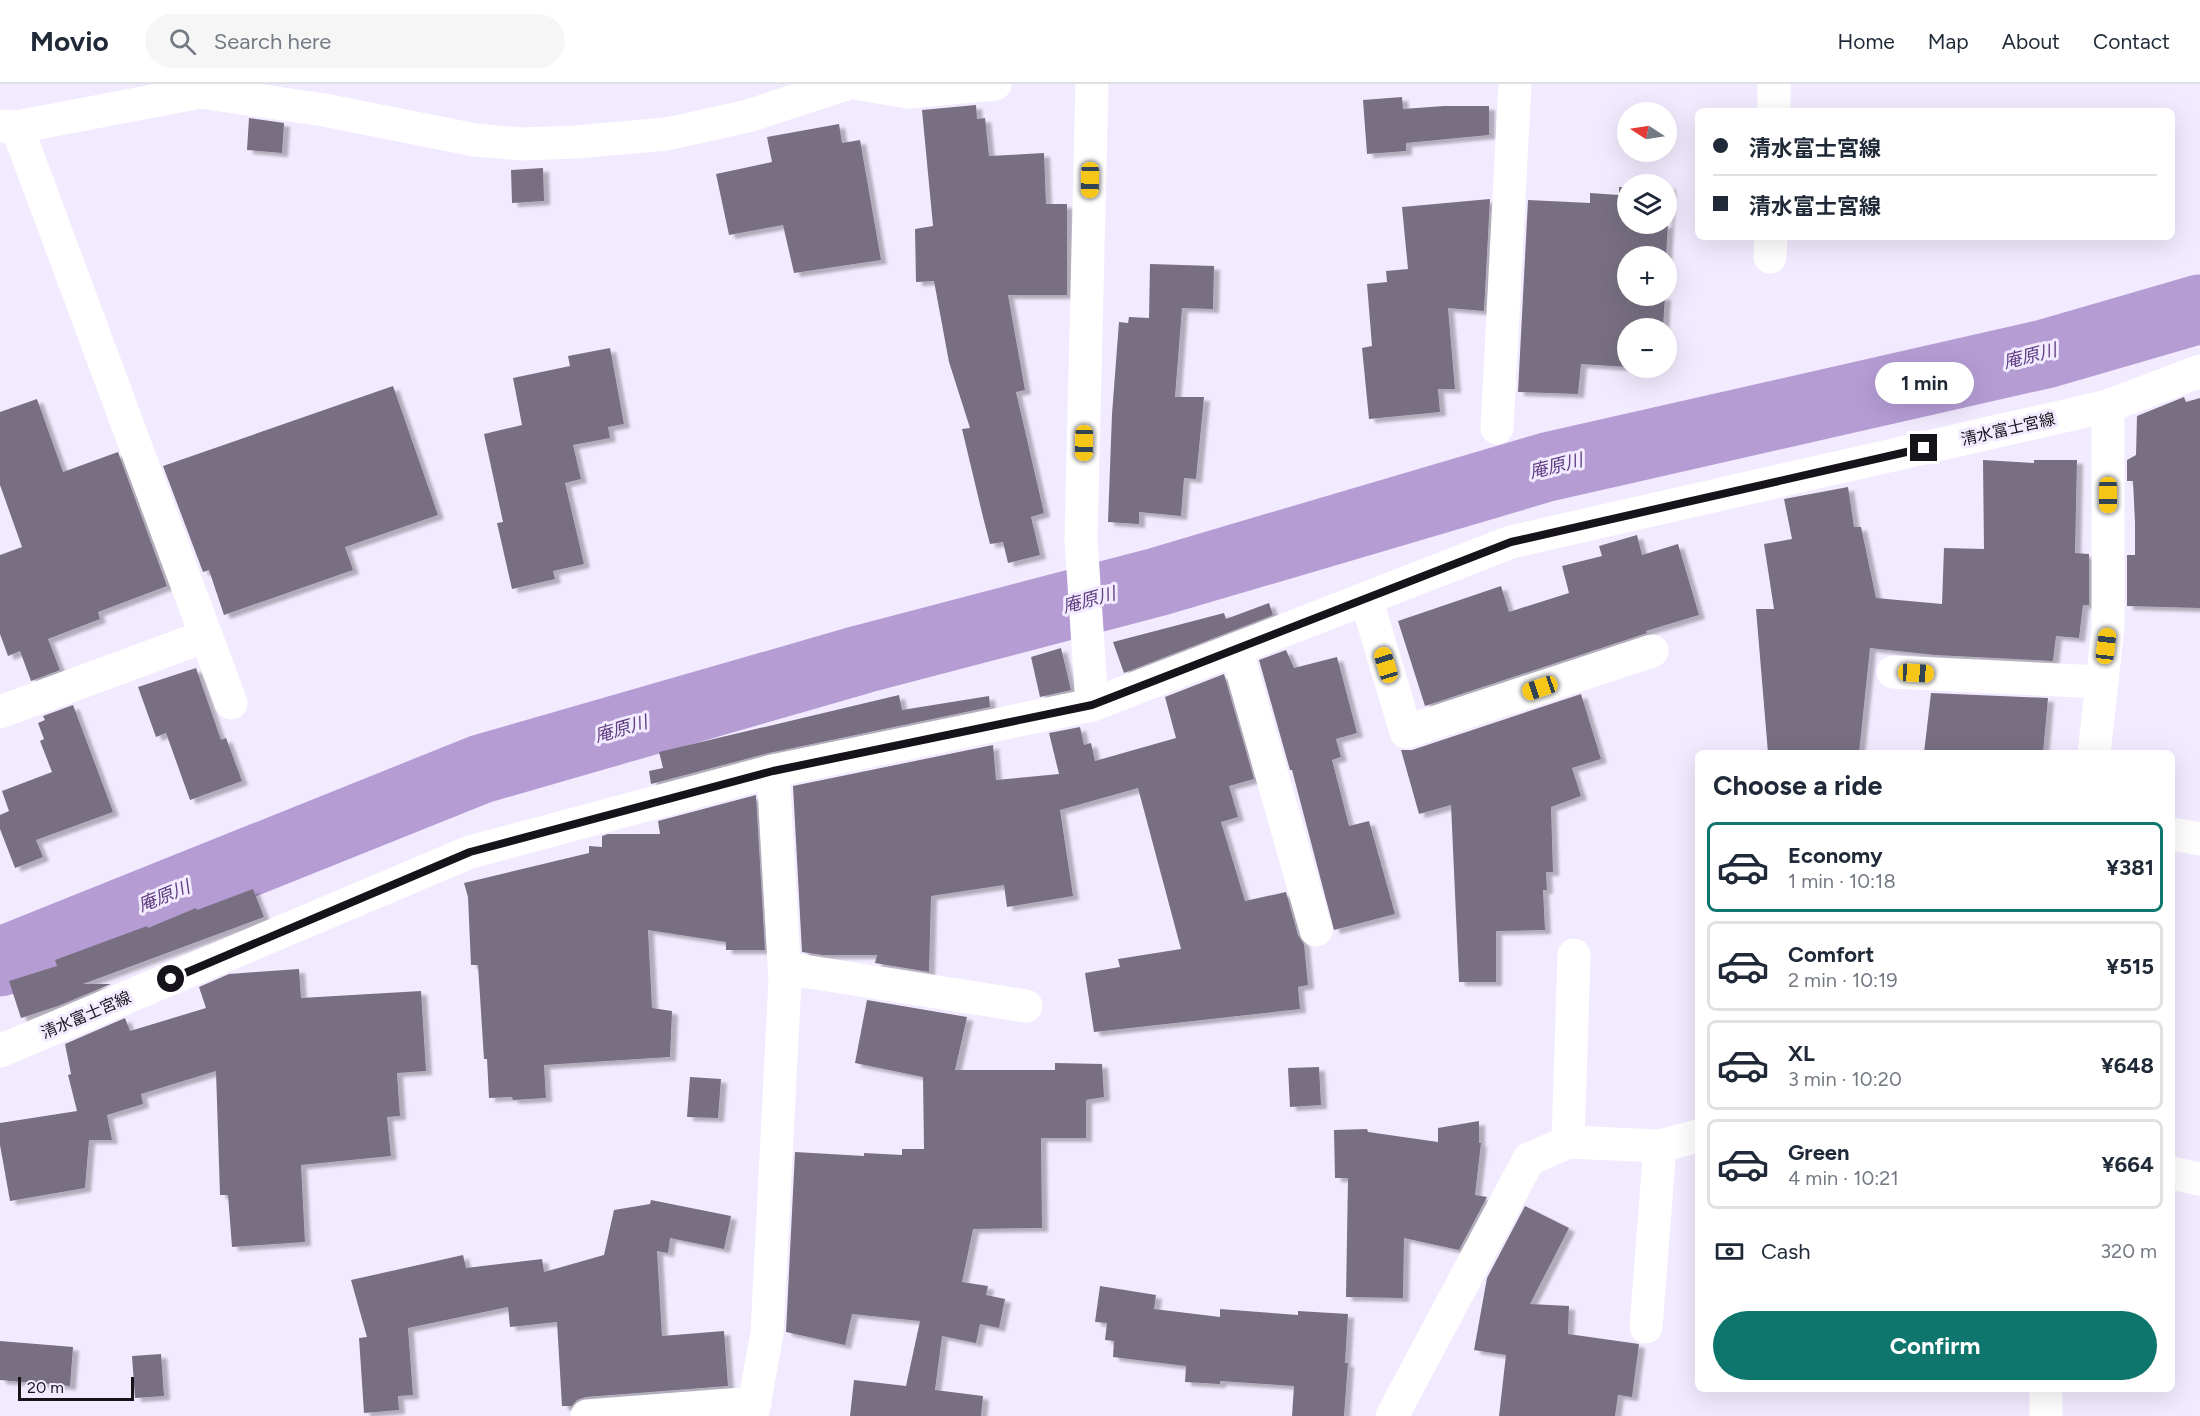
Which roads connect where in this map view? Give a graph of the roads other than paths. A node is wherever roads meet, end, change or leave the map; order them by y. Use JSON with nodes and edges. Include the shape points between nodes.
{"nodes":[{"id":1,"x":846,"y":84,"type":"edge"},
{"id":2,"x":860,"y":84,"type":"edge"},
{"id":3,"x":995,"y":84,"type":"edge"},
{"id":4,"x":1092,"y":84,"type":"edge"},
{"id":5,"x":1515,"y":84,"type":"edge"},
{"id":6,"x":1774,"y":84,"type":"edge"},
{"id":7,"x":323,"y":97,"type":"edge"},
{"id":8,"x":1774,"y":108,"type":"edge"},
{"id":9,"x":9,"y":126,"type":"edge"},
{"id":10,"x":2200,"y":371,"type":"edge"},
{"id":11,"x":2108,"y":406,"type":"junction"},
{"id":12,"x":1497,"y":428,"type":"dead end"},
{"id":13,"x":1366,"y":598,"type":"junction"},
{"id":14,"x":206,"y":636,"type":"junction"},
{"id":15,"x":1236,"y":649,"type":"junction"},
{"id":16,"x":1652,"y":651,"type":"dead end"},
{"id":17,"x":1893,"y":672,"type":"dead end"},
{"id":18,"x":2102,"y":682,"type":"junction"},
{"id":19,"x":231,"y":703,"type":"dead end"},
{"id":20,"x":1092,"y":705,"type":"junction"},
{"id":21,"x":0,"y":712,"type":"edge"},
{"id":22,"x":2094,"y":750,"type":"edge"},
{"id":23,"x":773,"y":771,"type":"junction"},
{"id":24,"x":2175,"y":835,"type":"edge"},
{"id":25,"x":2200,"y":839,"type":"edge"},
{"id":26,"x":1316,"y":930,"type":"dead end"},
{"id":27,"x":1574,"y":955,"type":"dead end"},
{"id":28,"x":784,"y":968,"type":"junction"},
{"id":29,"x":1026,"y":1006,"type":"dead end"},
{"id":30,"x":0,"y":1051,"type":"edge"},
{"id":31,"x":1695,"y":1137,"type":"edge"},
{"id":32,"x":1568,"y":1142,"type":"junction"},
{"id":33,"x":1660,"y":1146,"type":"junction"},
{"id":34,"x":2175,"y":1174,"type":"edge"},
{"id":35,"x":2200,"y":1179,"type":"edge"},
{"id":36,"x":1646,"y":1327,"type":"dead end"},
{"id":37,"x":2046,"y":1392,"type":"edge"},
{"id":38,"x":753,"y":1410,"type":"edge"},
{"id":39,"x":587,"y":1416,"type":"edge"},
{"id":40,"x":1392,"y":1416,"type":"edge"},
{"id":41,"x":2046,"y":1416,"type":"edge"}],
"edges":[{"from":1,"to":7,"type":"street","via":[[748,116],[667,134],[522,144],[476,140]]},
{"from":2,"to":3,"type":"street","via":[[908,92]]},
{"from":4,"to":20,"type":"street","via":[[1082,538]]},
{"from":5,"to":12,"type":"street"},
{"from":6,"to":8,"type":"street"},
{"from":7,"to":9,"type":"street","via":[[200,92]]},
{"from":9,"to":14,"type":"street"},
{"from":10,"to":11,"type":"street","name":"清水富士宮線"},
{"from":11,"to":13,"type":"street","name":"清水富士宮線","via":[[1511,542]]},
{"from":11,"to":18,"type":"street","via":[[2108,628]]},
{"from":13,"to":15,"type":"street","name":"清水富士宮線"},
{"from":13,"to":16,"type":"street","via":[[1406,732]]},
{"from":14,"to":19,"type":"street"},
{"from":14,"to":21,"type":"street"},
{"from":15,"to":20,"type":"street","name":"清水富士宮線"},
{"from":15,"to":26,"type":"street"},
{"from":17,"to":18,"type":"street"},
{"from":18,"to":22,"type":"street"},
{"from":20,"to":23,"type":"street","name":"清水富士宮線"},
{"from":23,"to":28,"type":"street"},
{"from":23,"to":30,"type":"street","name":"清水富士宮線","via":[[470,852]]},
{"from":24,"to":25,"type":"street"},
{"from":27,"to":32,"type":"street"},
{"from":28,"to":29,"type":"street"},
{"from":28,"to":38,"type":"street","via":[[767,1333]]},
{"from":31,"to":33,"type":"street"},
{"from":32,"to":33,"type":"street"},
{"from":32,"to":40,"type":"street","via":[[1530,1160]]},
{"from":33,"to":36,"type":"street"},
{"from":34,"to":35,"type":"street"},
{"from":37,"to":41,"type":"street"},
{"from":38,"to":39,"type":"street"}]}
